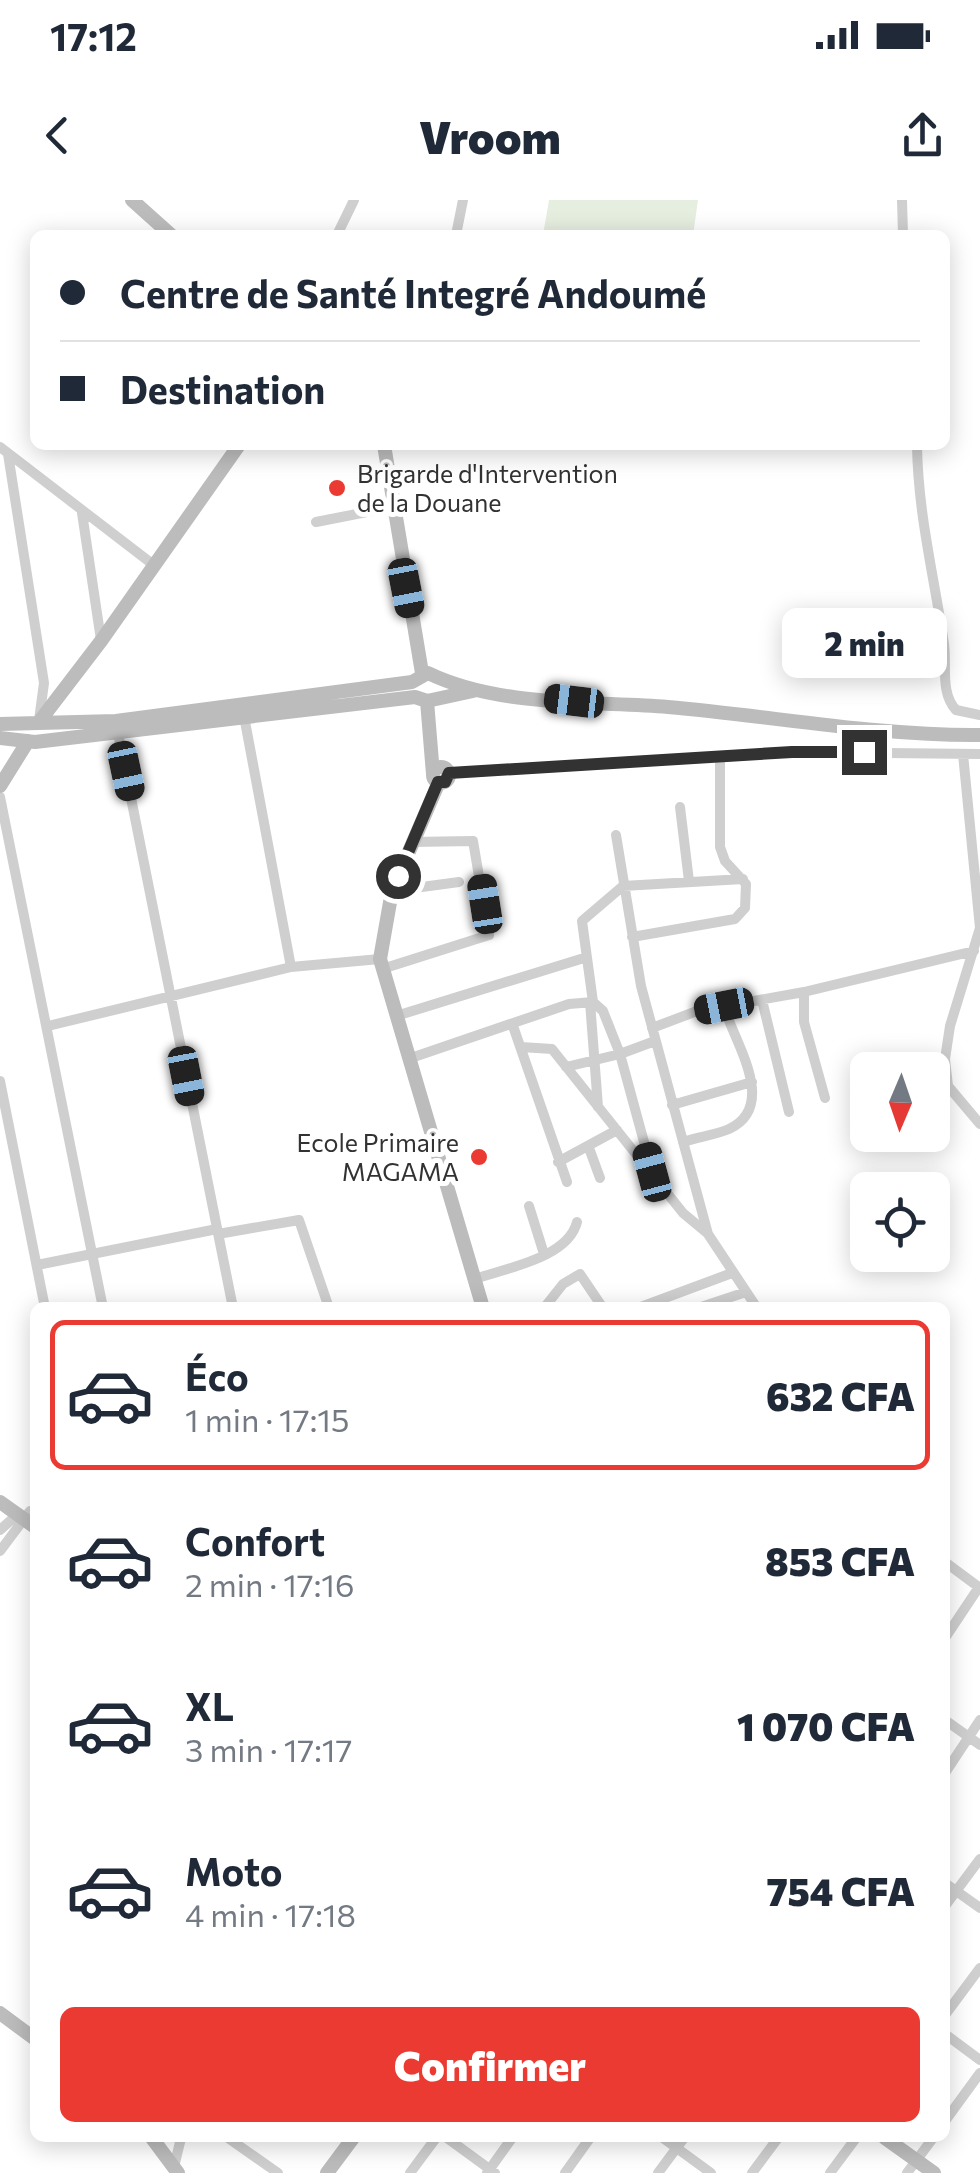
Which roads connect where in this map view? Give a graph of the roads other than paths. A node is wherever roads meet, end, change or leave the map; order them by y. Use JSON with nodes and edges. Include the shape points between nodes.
{"nodes":[{"id":1,"x":132,"y":200,"type":"edge"},
{"id":2,"x":354,"y":200,"type":"edge"},
{"id":3,"x":464,"y":200,"type":"edge"},
{"id":4,"x":902,"y":200,"type":"edge"},
{"id":5,"x":165,"y":230,"type":"edge"},
{"id":6,"x":339,"y":230,"type":"edge"},
{"id":7,"x":457,"y":230,"type":"edge"},
{"id":8,"x":904,"y":230,"type":"edge"},
{"id":9,"x":4,"y":450,"type":"edge"},
{"id":10,"x":236,"y":450,"type":"edge"},
{"id":11,"x":385,"y":450,"type":"edge"},
{"id":12,"x":918,"y":450,"type":"edge"},
{"id":13,"x":392,"y":507,"type":"junction"},
{"id":14,"x":82,"y":513,"type":"junction"},
{"id":15,"x":316,"y":522,"type":"dead end"},
{"id":16,"x":155,"y":566,"type":"junction"},
{"id":17,"x":102,"y":641,"type":"junction"},
{"id":18,"x":425,"y":688,"type":"junction"},
{"id":19,"x":980,"y":715,"type":"edge"},
{"id":20,"x":244,"y":716,"type":"junction"},
{"id":21,"x":0,"y":724,"type":"edge"},
{"id":22,"x":33,"y":732,"type":"junction"},
{"id":23,"x":118,"y":733,"type":"junction"},
{"id":24,"x":980,"y":735,"type":"edge"},
{"id":25,"x":0,"y":738,"type":"edge"},
{"id":26,"x":963,"y":754,"type":"junction"},
{"id":27,"x":980,"y":754,"type":"edge"},
{"id":28,"x":720,"y":756,"type":"junction"},
{"id":29,"x":441,"y":774,"type":"junction"},
{"id":30,"x":0,"y":786,"type":"edge"},
{"id":31,"x":0,"y":797,"type":"edge"},
{"id":32,"x":680,"y":807,"type":"dead end"},
{"id":33,"x":616,"y":836,"type":"dead end"},
{"id":34,"x":412,"y":842,"type":"junction"},
{"id":35,"x":743,"y":879,"type":"junction"},
{"id":36,"x":689,"y":881,"type":"junction"},
{"id":37,"x":459,"y":882,"type":"dead end"},
{"id":38,"x":623,"y":886,"type":"junction"},
{"id":39,"x":392,"y":891,"type":"junction"},
{"id":40,"x":632,"y":937,"type":"junction"},
{"id":41,"x":974,"y":951,"type":"junction"},
{"id":42,"x":584,"y":958,"type":"junction"},
{"id":43,"x":381,"y":964,"type":"junction"},
{"id":44,"x":291,"y":966,"type":"junction"},
{"id":45,"x":804,"y":992,"type":"junction"},
{"id":46,"x":172,"y":1000,"type":"junction"},
{"id":47,"x":762,"y":1000,"type":"junction"},
{"id":48,"x":591,"y":1002,"type":"junction"},
{"id":49,"x":724,"y":1006,"type":"junction"},
{"id":50,"x":396,"y":1016,"type":"junction"},
{"id":51,"x":48,"y":1026,"type":"junction"},
{"id":52,"x":512,"y":1026,"type":"junction"},
{"id":53,"x":652,"y":1028,"type":"junction"},
{"id":54,"x":655,"y":1041,"type":"junction"},
{"id":55,"x":521,"y":1047,"type":"junction"},
{"id":56,"x":620,"y":1054,"type":"junction"},
{"id":57,"x":408,"y":1059,"type":"junction"},
{"id":58,"x":595,"y":1060,"type":"junction"},
{"id":59,"x":566,"y":1066,"type":"junction"},
{"id":60,"x":0,"y":1081,"type":"edge"},
{"id":61,"x":752,"y":1082,"type":"junction"},
{"id":62,"x":825,"y":1098,"type":"dead end"},
{"id":63,"x":672,"y":1105,"type":"junction"},
{"id":64,"x":598,"y":1107,"type":"junction"},
{"id":65,"x":789,"y":1112,"type":"dead end"},
{"id":66,"x":980,"y":1124,"type":"edge"},
{"id":67,"x":618,"y":1130,"type":"junction"},
{"id":68,"x":682,"y":1142,"type":"junction"},
{"id":69,"x":589,"y":1148,"type":"junction"},
{"id":70,"x":558,"y":1162,"type":"junction"},
{"id":71,"x":652,"y":1172,"type":"junction"},
{"id":72,"x":600,"y":1178,"type":"dead end"},
{"id":73,"x":566,"y":1182,"type":"dead end"},
{"id":74,"x":529,"y":1206,"type":"dead end"},
{"id":75,"x":577,"y":1222,"type":"dead end"},
{"id":76,"x":217,"y":1232,"type":"junction"},
{"id":77,"x":708,"y":1234,"type":"junction"},
{"id":78,"x":92,"y":1254,"type":"junction"},
{"id":79,"x":544,"y":1254,"type":"junction"},
{"id":80,"x":36,"y":1265,"type":"junction"},
{"id":81,"x":732,"y":1274,"type":"junction"},
{"id":82,"x":475,"y":1279,"type":"junction"},
{"id":83,"x":746,"y":1292,"type":"junction"},
{"id":84,"x":44,"y":1302,"type":"edge"},
{"id":85,"x":103,"y":1302,"type":"edge"},
{"id":86,"x":232,"y":1302,"type":"edge"},
{"id":87,"x":326,"y":1302,"type":"edge"},
{"id":88,"x":482,"y":1302,"type":"edge"},
{"id":89,"x":549,"y":1302,"type":"edge"},
{"id":90,"x":599,"y":1302,"type":"edge"},
{"id":91,"x":655,"y":1302,"type":"edge"},
{"id":92,"x":716,"y":1302,"type":"edge"},
{"id":93,"x":753,"y":1302,"type":"edge"},
{"id":94,"x":0,"y":1502,"type":"edge"},
{"id":95,"x":28,"y":1516,"type":"edge"},
{"id":96,"x":0,"y":1530,"type":"edge"},
{"id":97,"x":0,"y":1551,"type":"edge"},
{"id":98,"x":950,"y":1566,"type":"edge"},
{"id":99,"x":980,"y":1587,"type":"edge"},
{"id":100,"x":950,"y":1631,"type":"edge"},
{"id":101,"x":980,"y":1720,"type":"edge"},
{"id":102,"x":950,"y":1724,"type":"edge"},
{"id":103,"x":968,"y":1737,"type":"junction"},
{"id":104,"x":980,"y":1745,"type":"edge"},
{"id":105,"x":950,"y":1765,"type":"edge"},
{"id":106,"x":980,"y":1859,"type":"edge"},
{"id":107,"x":950,"y":1887,"type":"edge"},
{"id":108,"x":956,"y":1891,"type":"junction"},
{"id":109,"x":950,"y":1899,"type":"edge"},
{"id":110,"x":980,"y":1908,"type":"edge"},
{"id":111,"x":980,"y":1968,"type":"edge"},
{"id":112,"x":950,"y":2008,"type":"edge"},
{"id":113,"x":2,"y":2017,"type":"edge"},
{"id":114,"x":30,"y":2036,"type":"edge"},
{"id":115,"x":950,"y":2038,"type":"edge"},
{"id":116,"x":980,"y":2060,"type":"edge"},
{"id":117,"x":980,"y":2073,"type":"edge"},
{"id":118,"x":950,"y":2114,"type":"edge"},
{"id":119,"x":155,"y":2142,"type":"edge"},
{"id":120,"x":181,"y":2142,"type":"edge"},
{"id":121,"x":234,"y":2142,"type":"edge"},
{"id":122,"x":350,"y":2142,"type":"edge"},
{"id":123,"x":433,"y":2142,"type":"edge"},
{"id":124,"x":452,"y":2142,"type":"edge"},
{"id":125,"x":510,"y":2142,"type":"edge"},
{"id":126,"x":587,"y":2142,"type":"edge"},
{"id":127,"x":668,"y":2142,"type":"edge"},
{"id":128,"x":681,"y":2142,"type":"edge"},
{"id":129,"x":775,"y":2142,"type":"edge"},
{"id":130,"x":853,"y":2142,"type":"edge"},
{"id":131,"x":889,"y":2142,"type":"edge"},
{"id":132,"x":930,"y":2142,"type":"edge"},
{"id":133,"x":676,"y":2148,"type":"junction"},
{"id":134,"x":912,"y":2167,"type":"edge"},
{"id":135,"x":176,"y":2170,"type":"edge"},
{"id":136,"x":491,"y":2172,"type":"edge"},
{"id":137,"x":278,"y":2173,"type":"edge"},
{"id":138,"x":327,"y":2173,"type":"edge"},
{"id":139,"x":410,"y":2173,"type":"edge"},
{"id":140,"x":565,"y":2173,"type":"edge"},
{"id":141,"x":658,"y":2173,"type":"edge"},
{"id":142,"x":711,"y":2173,"type":"edge"},
{"id":143,"x":752,"y":2173,"type":"edge"},
{"id":144,"x":830,"y":2173,"type":"edge"},
{"id":145,"x":934,"y":2173,"type":"edge"}],
"edges":[{"from":1,"to":5,"type":"street"},
{"from":2,"to":6,"type":"street"},
{"from":3,"to":7,"type":"street"},
{"from":4,"to":8,"type":"street"},
{"from":9,"to":14,"type":"street"},
{"from":9,"to":22,"type":"street","via":[[44,683]]},
{"from":10,"to":16,"type":"street"},
{"from":11,"to":13,"type":"street"},
{"from":12,"to":19,"type":"street","via":[[946,693],[956,710]]},
{"from":13,"to":15,"type":"street"},
{"from":13,"to":18,"type":"street"},
{"from":14,"to":16,"type":"street"},
{"from":14,"to":17,"type":"street"},
{"from":16,"to":17,"type":"street"},
{"from":17,"to":22,"type":"street"},
{"from":18,"to":20,"type":"street"},
{"from":18,"to":22,"type":"street"},
{"from":18,"to":24,"type":"street"},
{"from":18,"to":29,"type":"street","via":[[430,746]]},
{"from":20,"to":23,"type":"street"},
{"from":20,"to":44,"type":"street"},
{"from":21,"to":22,"type":"street"},
{"from":22,"to":23,"type":"street"},
{"from":22,"to":25,"type":"street"},
{"from":22,"to":30,"type":"street"},
{"from":23,"to":46,"type":"street"},
{"from":26,"to":27,"type":"street"},
{"from":26,"to":28,"type":"street"},
{"from":26,"to":41,"type":"street","via":[[980,928]]},
{"from":28,"to":29,"type":"street"},
{"from":28,"to":35,"type":"street","via":[[720,847]]},
{"from":29,"to":34,"type":"street"},
{"from":31,"to":51,"type":"street"},
{"from":32,"to":36,"type":"street"},
{"from":33,"to":38,"type":"street"},
{"from":34,"to":39,"type":"street"},
{"from":34,"to":43,"type":"street","via":[[474,841],[490,936]]},
{"from":35,"to":36,"type":"street"},
{"from":35,"to":40,"type":"street","via":[[746,908],[735,919]]},
{"from":36,"to":38,"type":"street"},
{"from":37,"to":39,"type":"street"},
{"from":38,"to":40,"type":"street"},
{"from":38,"to":42,"type":"street","via":[[582,922]]},
{"from":39,"to":43,"type":"street"},
{"from":40,"to":53,"type":"street"},
{"from":41,"to":45,"type":"street"},
{"from":41,"to":66,"type":"street","via":[[945,1059],[948,1086]]},
{"from":42,"to":48,"type":"street"},
{"from":42,"to":50,"type":"street"},
{"from":43,"to":44,"type":"street"},
{"from":43,"to":50,"type":"street"},
{"from":44,"to":46,"type":"street"},
{"from":45,"to":47,"type":"street"},
{"from":45,"to":62,"type":"street","via":[[804,1022]]},
{"from":46,"to":51,"type":"street"},
{"from":46,"to":76,"type":"street"},
{"from":47,"to":49,"type":"street"},
{"from":47,"to":65,"type":"street"},
{"from":48,"to":52,"type":"street"},
{"from":48,"to":56,"type":"street","via":[[603,1010]]},
{"from":48,"to":58,"type":"street"},
{"from":49,"to":53,"type":"street"},
{"from":49,"to":61,"type":"street"},
{"from":50,"to":57,"type":"street"},
{"from":51,"to":78,"type":"street"},
{"from":52,"to":55,"type":"street"},
{"from":52,"to":57,"type":"street"},
{"from":53,"to":54,"type":"street"},
{"from":54,"to":56,"type":"street"},
{"from":54,"to":63,"type":"street"},
{"from":55,"to":59,"type":"street","via":[[550,1048]]},
{"from":55,"to":70,"type":"street"},
{"from":56,"to":58,"type":"street"},
{"from":56,"to":71,"type":"street"},
{"from":57,"to":82,"type":"street"},
{"from":58,"to":59,"type":"street"},
{"from":58,"to":64,"type":"street"},
{"from":59,"to":64,"type":"street"},
{"from":60,"to":80,"type":"street"},
{"from":61,"to":63,"type":"street"},
{"from":61,"to":68,"type":"street","via":[[731,1128]]},
{"from":63,"to":68,"type":"street"},
{"from":64,"to":67,"type":"street"},
{"from":67,"to":69,"type":"street"},
{"from":67,"to":71,"type":"street"},
{"from":68,"to":77,"type":"street"},
{"from":69,"to":70,"type":"street"},
{"from":69,"to":72,"type":"street"},
{"from":70,"to":73,"type":"street"},
{"from":71,"to":77,"type":"street"},
{"from":74,"to":79,"type":"street"},
{"from":75,"to":79,"type":"street","via":[[570,1239]]},
{"from":76,"to":78,"type":"street"},
{"from":76,"to":86,"type":"street"},
{"from":76,"to":87,"type":"street","via":[[299,1220]]},
{"from":77,"to":81,"type":"street"},
{"from":78,"to":80,"type":"street"},
{"from":78,"to":85,"type":"street"},
{"from":79,"to":82,"type":"street"},
{"from":80,"to":84,"type":"street"},
{"from":81,"to":83,"type":"street"},
{"from":81,"to":91,"type":"street"},
{"from":82,"to":88,"type":"street"},
{"from":83,"to":92,"type":"street"},
{"from":83,"to":93,"type":"street"},
{"from":89,"to":90,"type":"street","via":[[580,1274]]},
{"from":94,"to":95,"type":"street"},
{"from":95,"to":96,"type":"street"},
{"from":95,"to":97,"type":"street"},
{"from":98,"to":99,"type":"street"},
{"from":99,"to":100,"type":"street"},
{"from":101,"to":103,"type":"street"},
{"from":102,"to":103,"type":"street"},
{"from":103,"to":104,"type":"street"},
{"from":103,"to":105,"type":"street"},
{"from":106,"to":108,"type":"street"},
{"from":107,"to":108,"type":"street"},
{"from":108,"to":109,"type":"street"},
{"from":108,"to":110,"type":"street"},
{"from":111,"to":112,"type":"street"},
{"from":113,"to":114,"type":"street"},
{"from":115,"to":116,"type":"street"},
{"from":117,"to":118,"type":"street"},
{"from":119,"to":135,"type":"street"},
{"from":120,"to":135,"type":"street"},
{"from":121,"to":137,"type":"street"},
{"from":122,"to":138,"type":"street"},
{"from":123,"to":139,"type":"street"},
{"from":124,"to":136,"type":"street"},
{"from":125,"to":136,"type":"street"},
{"from":126,"to":140,"type":"street"},
{"from":127,"to":133,"type":"street"},
{"from":128,"to":133,"type":"street"},
{"from":129,"to":143,"type":"street"},
{"from":130,"to":144,"type":"street"},
{"from":131,"to":134,"type":"street"},
{"from":132,"to":134,"type":"street"},
{"from":133,"to":141,"type":"street"},
{"from":133,"to":142,"type":"street"},
{"from":134,"to":145,"type":"street"}]}
